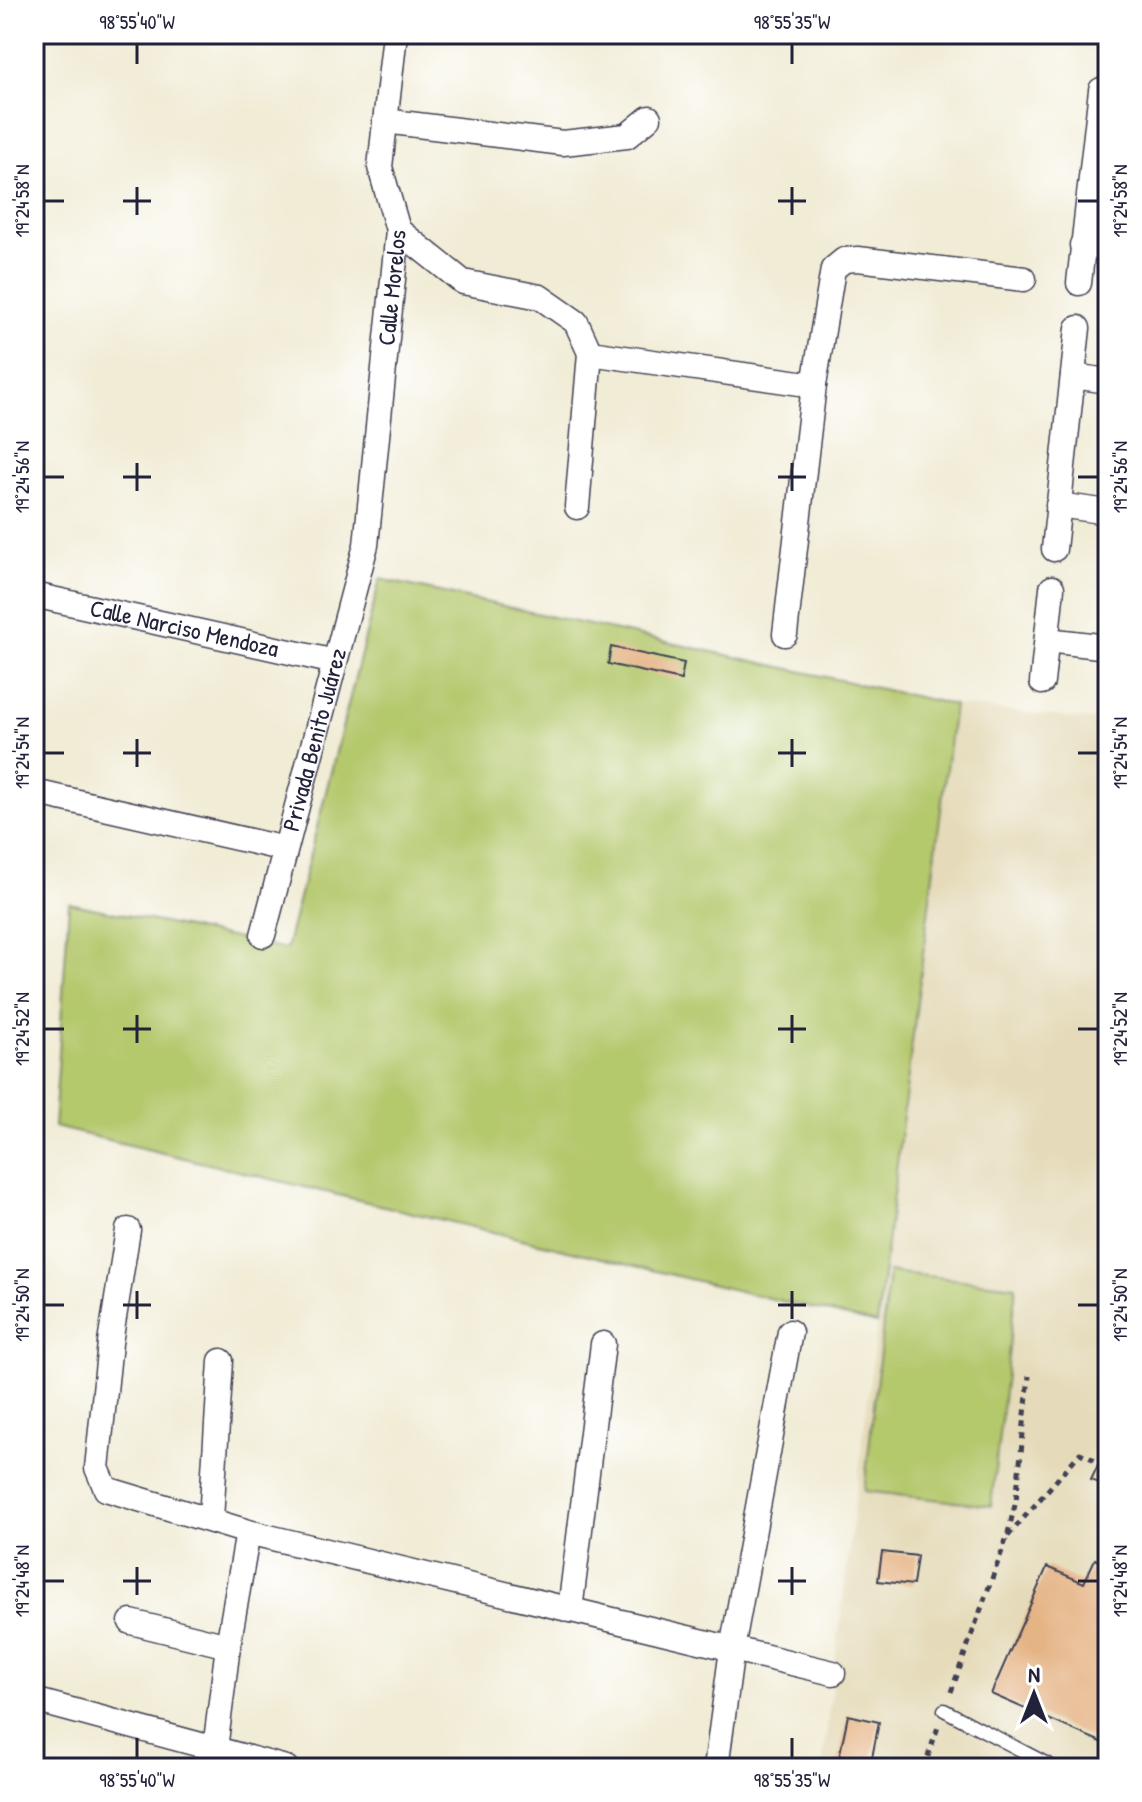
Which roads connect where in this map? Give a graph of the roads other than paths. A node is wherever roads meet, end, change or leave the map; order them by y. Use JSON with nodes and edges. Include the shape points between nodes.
{"nodes":[{"id":1,"x":395,"y":34,"type":"edge"},
{"id":2,"x":1101,"y":90,"type":"dead end"},
{"id":3,"x":649,"y":118,"type":"dead end"},
{"id":4,"x":385,"y":121,"type":"junction"},
{"id":5,"x":1103,"y":122,"type":"edge"},
{"id":6,"x":398,"y":230,"type":"junction"},
{"id":7,"x":1082,"y":245,"type":"junction"},
{"id":8,"x":1108,"y":248,"type":"edge"},
{"id":9,"x":1024,"y":279,"type":"dead end"},
{"id":10,"x":1079,"y":283,"type":"dead end"},
{"id":11,"x":1078,"y":328,"type":"dead end"},
{"id":12,"x":590,"y":353,"type":"junction"},
{"id":13,"x":1073,"y":376,"type":"junction"},
{"id":14,"x":1108,"y":381,"type":"edge"},
{"id":15,"x":814,"y":385,"type":"junction"},
{"id":16,"x":1058,"y":505,"type":"junction"},
{"id":17,"x":577,"y":507,"type":"dead end"},
{"id":18,"x":1108,"y":512,"type":"edge"},
{"id":19,"x":366,"y":545,"type":"joint"},
{"id":20,"x":1054,"y":549,"type":"dead end"},
{"id":21,"x":1052,"y":588,"type":"dead end"},
{"id":22,"x":34,"y":595,"type":"edge"},
{"id":23,"x":785,"y":634,"type":"dead end"},
{"id":24,"x":1047,"y":640,"type":"junction"},
{"id":25,"x":1108,"y":647,"type":"edge"},
{"id":26,"x":335,"y":662,"type":"junction"},
{"id":27,"x":1042,"y":682,"type":"dead end"},
{"id":28,"x":34,"y":792,"type":"edge"},
{"id":29,"x":285,"y":849,"type":"junction"},
{"id":30,"x":263,"y":935,"type":"dead end"},
{"id":31,"x":128,"y":1230,"type":"dead end"},
{"id":32,"x":790,"y":1332,"type":"dead end"},
{"id":33,"x":603,"y":1344,"type":"dead end"},
{"id":34,"x":221,"y":1361,"type":"dead end"},
{"id":35,"x":211,"y":1519,"type":"junction"},
{"id":36,"x":248,"y":1532,"type":"junction"},
{"id":37,"x":570,"y":1610,"type":"junction"},
{"id":38,"x":131,"y":1622,"type":"dead end"},
{"id":39,"x":228,"y":1646,"type":"junction"},
{"id":40,"x":732,"y":1649,"type":"junction"},
{"id":41,"x":833,"y":1673,"type":"dead end"},
{"id":42,"x":34,"y":1700,"type":"edge"},
{"id":43,"x":944,"y":1710,"type":"road end"},
{"id":44,"x":215,"y":1749,"type":"junction"},
{"id":45,"x":286,"y":1768,"type":"edge"},
{"id":46,"x":716,"y":1768,"type":"edge"},
{"id":47,"x":1055,"y":1768,"type":"edge"}],
"edges":[{"from":1,"to":4,"type":"street","name":"Calle Morelos"},
{"from":2,"to":5,"type":"street"},
{"from":3,"to":4,"type":"street","via":[[627,136],[563,143]]},
{"from":4,"to":6,"type":"street","name":"Calle Morelos","via":[[380,167]]},
{"from":5,"to":7,"type":"street"},
{"from":6,"to":12,"type":"street","via":[[463,282],[540,297],[576,322]]},
{"from":6,"to":19,"type":"street","name":"Calle Morelos"},
{"from":7,"to":8,"type":"street"},
{"from":7,"to":10,"type":"street"},
{"from":9,"to":15,"type":"street","via":[[844,260],[833,269]]},
{"from":11,"to":13,"type":"street"},
{"from":12,"to":15,"type":"street"},
{"from":12,"to":17,"type":"street"},
{"from":13,"to":14,"type":"street"},
{"from":13,"to":16,"type":"street"},
{"from":15,"to":23,"type":"street"},
{"from":16,"to":18,"type":"street"},
{"from":16,"to":20,"type":"street"},
{"from":19,"to":26,"type":"street","name":"Privada Benito Juárez"},
{"from":21,"to":24,"type":"street"},
{"from":22,"to":26,"type":"street","name":"Calle Narciso Mendoza"},
{"from":24,"to":25,"type":"street"},
{"from":24,"to":27,"type":"street"},
{"from":26,"to":29,"type":"street","name":"Privada Benito Juárez"},
{"from":28,"to":29,"type":"street"},
{"from":29,"to":30,"type":"street","name":"Privada Benito Juárez"},
{"from":31,"to":35,"type":"street","via":[[97,1468],[106,1489]]},
{"from":32,"to":40,"type":"street"},
{"from":33,"to":37,"type":"street"},
{"from":34,"to":35,"type":"street"},
{"from":35,"to":36,"type":"street"},
{"from":36,"to":37,"type":"street"},
{"from":36,"to":39,"type":"street"},
{"from":37,"to":40,"type":"street"},
{"from":38,"to":39,"type":"street"},
{"from":39,"to":44,"type":"street"},
{"from":40,"to":41,"type":"street"},
{"from":40,"to":46,"type":"street"},
{"from":42,"to":44,"type":"street"},
{"from":43,"to":47,"type":"lane"},
{"from":44,"to":45,"type":"street"}]}
